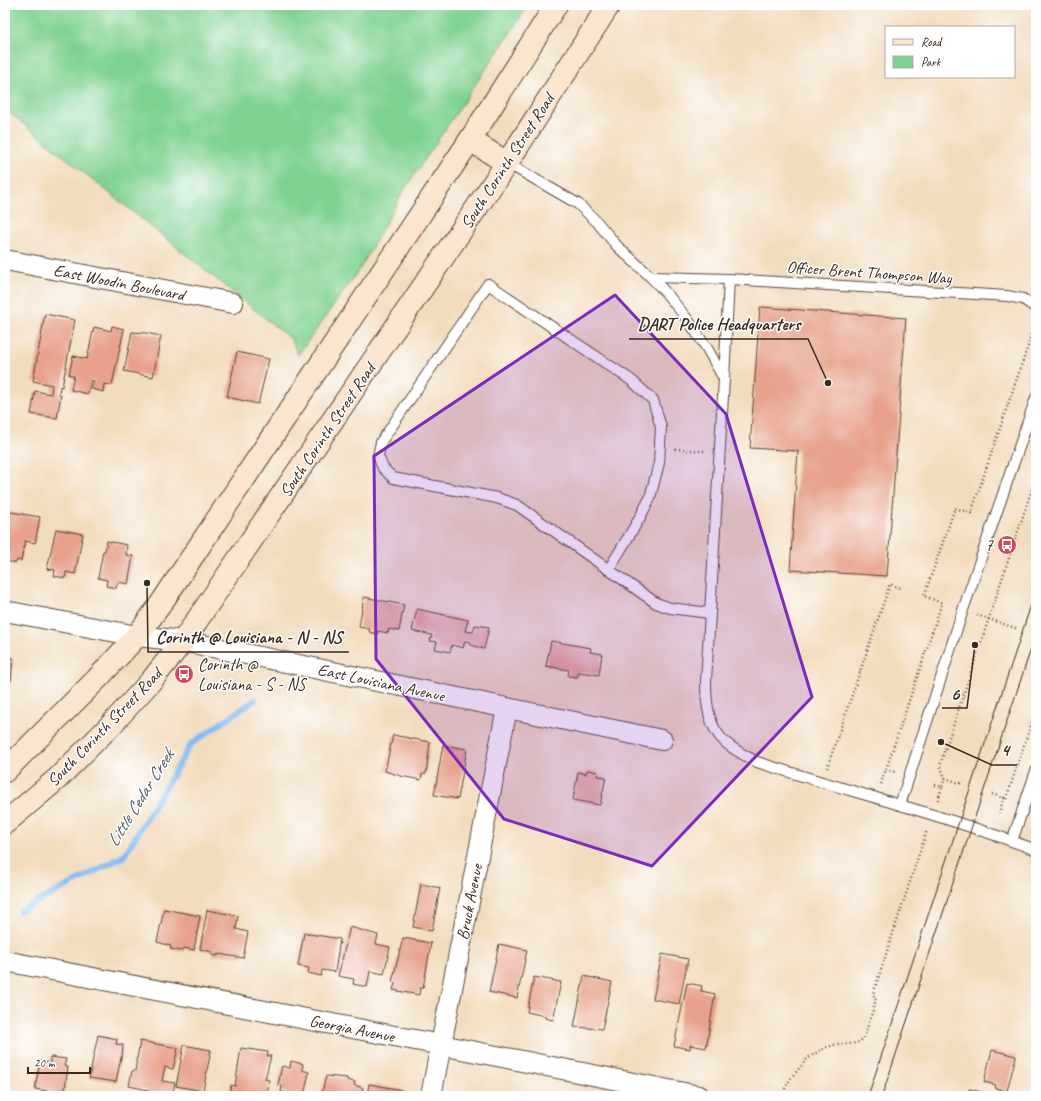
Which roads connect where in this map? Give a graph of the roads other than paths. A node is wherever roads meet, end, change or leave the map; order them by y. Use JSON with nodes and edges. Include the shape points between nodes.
{"nodes":[{"id":1,"x":556,"y":5,"type":"edge"},
{"id":2,"x":598,"y":5,"type":"edge"},
{"id":3,"x":608,"y":5,"type":"edge"},
{"id":4,"x":593,"y":29,"type":"junction"},
{"id":5,"x":470,"y":140,"type":"junction"},
{"id":6,"x":507,"y":163,"type":"junction"},
{"id":7,"x":5,"y":260,"type":"edge"},
{"id":8,"x":651,"y":277,"type":"junction"},
{"id":9,"x":729,"y":279,"type":"junction"},
{"id":10,"x":233,"y":303,"type":"dead end"},
{"id":11,"x":1036,"y":308,"type":"edge"},
{"id":12,"x":724,"y":379,"type":"junction"},
{"id":13,"x":1036,"y":398,"type":"edge"},
{"id":14,"x":609,"y":569,"type":"junction"},
{"id":15,"x":5,"y":611,"type":"edge"},
{"id":16,"x":709,"y":613,"type":"junction"},
{"id":17,"x":137,"y":636,"type":"junction"},
{"id":18,"x":183,"y":641,"type":"junction"},
{"id":19,"x":507,"y":708,"type":"junction"},
{"id":20,"x":662,"y":740,"type":"dead end"},
{"id":21,"x":5,"y":771,"type":"edge"},
{"id":22,"x":1036,"y":771,"type":"edge"},
{"id":23,"x":900,"y":805,"type":"junction"},
{"id":24,"x":5,"y":823,"type":"edge"},
{"id":25,"x":1012,"y":841,"type":"junction"},
{"id":26,"x":1036,"y":850,"type":"edge"},
{"id":27,"x":5,"y":961,"type":"edge"},
{"id":28,"x":441,"y":1045,"type":"junction"},
{"id":29,"x":431,"y":1096,"type":"edge"},
{"id":30,"x":699,"y":1096,"type":"edge"}],
"edges":[{"from":1,"to":5,"type":"main road"},
{"from":2,"to":4,"type":"main road"},
{"from":3,"to":4,"type":"main road","name":"South Corinth Street Road"},
{"from":4,"to":6,"type":"main road","name":"South Corinth Street Road"},
{"from":5,"to":6,"type":"main road"},
{"from":5,"to":17,"type":"main road"},
{"from":6,"to":8,"type":"lane","via":[[578,204],[617,246]]},
{"from":6,"to":18,"type":"main road","name":"South Corinth Street Road"},
{"from":7,"to":10,"type":"street","name":"East Woodin Boulevard"},
{"from":8,"to":9,"type":"lane","name":"Officer Brent Thompson Way"},
{"from":8,"to":12,"type":"lane","via":[[688,320]]},
{"from":9,"to":11,"type":"lane","name":"Officer Brent Thompson Way","via":[[1007,296],[1023,300]]},
{"from":9,"to":12,"type":"lane"},
{"from":12,"to":16,"type":"lane"},
{"from":13,"to":23,"type":"lane","via":[[963,610]]},
{"from":14,"to":14,"type":"lane","via":[[517,505],[498,498],[393,478],[383,468],[378,456],[381,442],[488,284],[631,380],[653,400],[661,427],[659,463],[650,498]]},
{"from":14,"to":16,"type":"lane","via":[[656,602],[670,608]]},
{"from":15,"to":17,"type":"street","name":"East Louisiana Avenue"},
{"from":16,"to":23,"type":"lane","via":[[706,701],[710,718],[725,742],[757,762]]},
{"from":17,"to":18,"type":"street","name":"East Louisiana Avenue"},
{"from":17,"to":21,"type":"main road"},
{"from":18,"to":19,"type":"street","name":"East Louisiana Avenue"},
{"from":18,"to":24,"type":"main road","name":"South Corinth Street Road","via":[[111,726],[57,779]]},
{"from":19,"to":20,"type":"street","name":"East Louisiana Avenue"},
{"from":19,"to":28,"type":"street","name":"Bruck Avenue"},
{"from":22,"to":25,"type":"lane"},
{"from":23,"to":25,"type":"lane"},
{"from":25,"to":26,"type":"lane"},
{"from":27,"to":28,"type":"street","name":"Georgia Avenue"},
{"from":28,"to":29,"type":"street","name":"Bruck Avenue"},
{"from":28,"to":30,"type":"street","name":"Georgia Avenue"}]}
